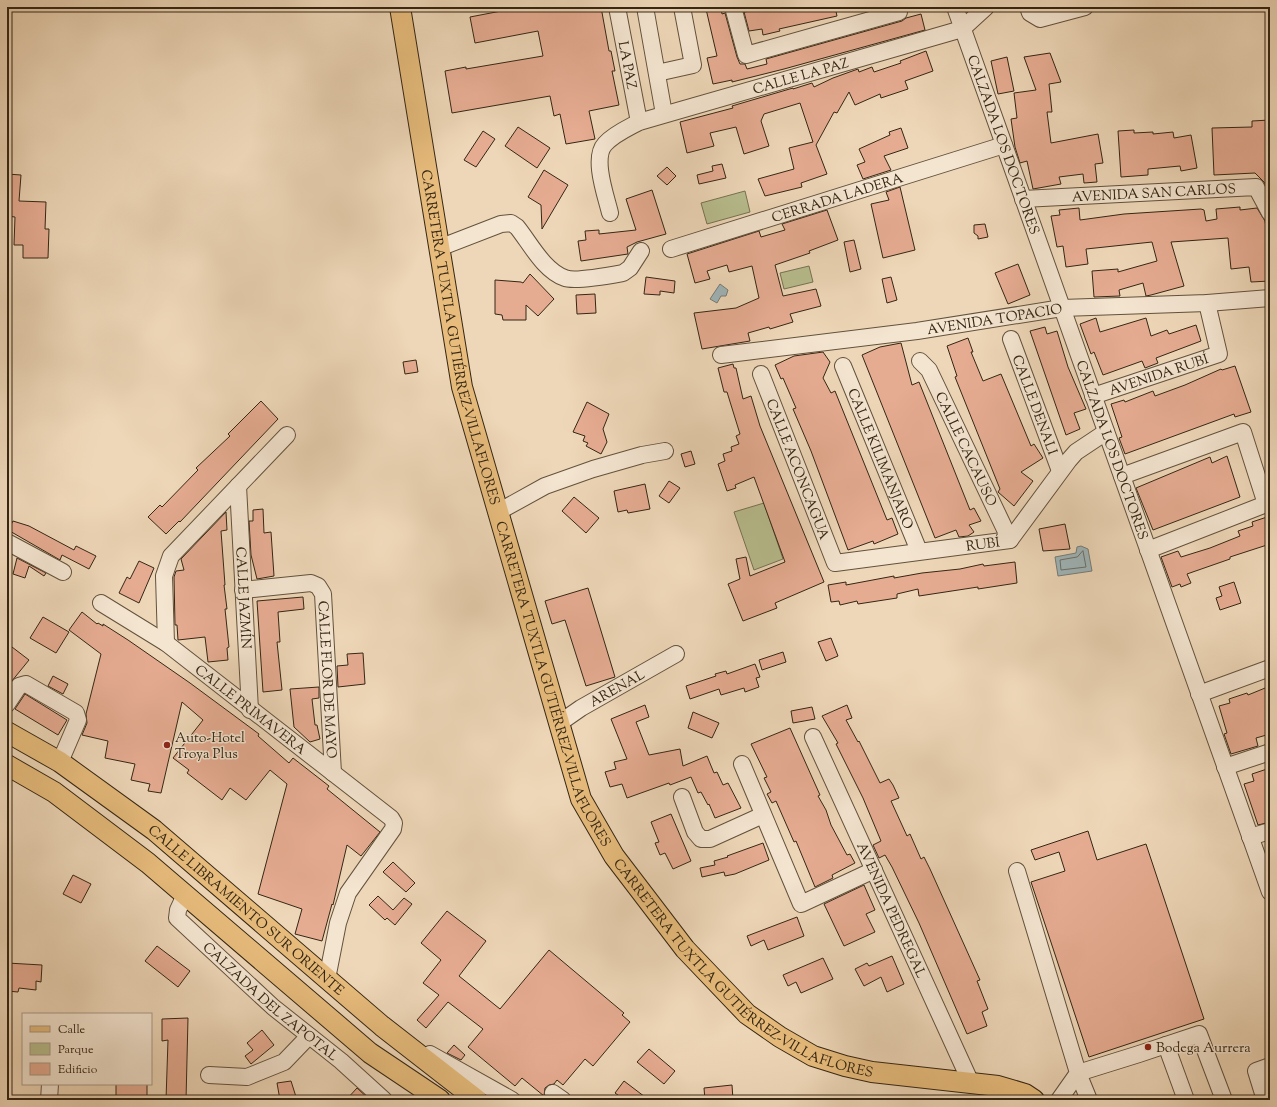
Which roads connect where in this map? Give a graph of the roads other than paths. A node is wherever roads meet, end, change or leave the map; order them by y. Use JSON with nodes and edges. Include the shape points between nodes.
{"nodes":[{"id":1,"x":400,"y":7,"type":"edge"},
{"id":2,"x":617,"y":7,"type":"edge"},
{"id":3,"x":645,"y":7,"type":"edge"},
{"id":4,"x":682,"y":7,"type":"edge"},
{"id":5,"x":733,"y":7,"type":"edge"},
{"id":6,"x":898,"y":7,"type":"edge"},
{"id":7,"x":954,"y":7,"type":"edge"},
{"id":8,"x":986,"y":7,"type":"edge"},
{"id":9,"x":1028,"y":7,"type":"edge"},
{"id":10,"x":1085,"y":7,"type":"edge"},
{"id":11,"x":962,"y":29,"type":"junction"},
{"id":12,"x":657,"y":73,"type":"junction"},
{"id":13,"x":664,"y":114,"type":"junction"},
{"id":14,"x":639,"y":122,"type":"junction"},
{"id":15,"x":1004,"y":145,"type":"junction"},
{"id":16,"x":1023,"y":199,"type":"junction"},
{"id":17,"x":610,"y":213,"type":"dead end"},
{"id":18,"x":1270,"y":213,"type":"edge"},
{"id":19,"x":440,"y":248,"type":"junction"},
{"id":20,"x":671,"y":249,"type":"dead end"},
{"id":21,"x":641,"y":251,"type":"dead end"},
{"id":22,"x":1270,"y":298,"type":"edge"},
{"id":23,"x":1207,"y":303,"type":"junction"},
{"id":24,"x":1062,"y":308,"type":"junction"},
{"id":25,"x":1011,"y":339,"type":"dead end"},
{"id":26,"x":721,"y":355,"type":"dead end"},
{"id":27,"x":920,"y":361,"type":"dead end"},
{"id":28,"x":843,"y":366,"type":"dead end"},
{"id":29,"x":761,"y":374,"type":"dead end"},
{"id":30,"x":1093,"y":396,"type":"junction"},
{"id":31,"x":1106,"y":432,"type":"junction"},
{"id":32,"x":287,"y":434,"type":"dead end"},
{"id":33,"x":665,"y":451,"type":"dead end"},
{"id":34,"x":1060,"y":471,"type":"junction"},
{"id":35,"x":1122,"y":476,"type":"junction"},
{"id":36,"x":238,"y":486,"type":"junction"},
{"id":37,"x":498,"y":512,"type":"junction"},
{"id":38,"x":1010,"y":540,"type":"junction"},
{"id":39,"x":7,"y":542,"type":"edge"},
{"id":40,"x":1148,"y":550,"type":"junction"},
{"id":41,"x":919,"y":551,"type":"junction"},
{"id":42,"x":835,"y":563,"type":"joint"},
{"id":43,"x":63,"y":572,"type":"dead end"},
{"id":44,"x":243,"y":590,"type":"junction"},
{"id":45,"x":101,"y":603,"type":"dead end"},
{"id":46,"x":166,"y":643,"type":"junction"},
{"id":47,"x":676,"y":654,"type":"dead end"},
{"id":48,"x":1270,"y":668,"type":"edge"},
{"id":49,"x":1199,"y":694,"type":"junction"},
{"id":50,"x":7,"y":704,"type":"edge"},
{"id":51,"x":250,"y":710,"type":"junction"},
{"id":52,"x":558,"y":724,"type":"junction"},
{"id":53,"x":7,"y":732,"type":"edge"},
{"id":54,"x":813,"y":737,"type":"dead end"},
{"id":55,"x":1270,"y":752,"type":"edge"},
{"id":56,"x":60,"y":762,"type":"junction"},
{"id":57,"x":7,"y":764,"type":"edge"},
{"id":58,"x":742,"y":764,"type":"dead end"},
{"id":59,"x":1225,"y":767,"type":"junction"},
{"id":60,"x":333,"y":773,"type":"junction"},
{"id":61,"x":682,"y":797,"type":"dead end"},
{"id":62,"x":763,"y":815,"type":"junction"},
{"id":63,"x":1270,"y":831,"type":"edge"},
{"id":64,"x":1250,"y":837,"type":"junction"},
{"id":65,"x":874,"y":870,"type":"junction"},
{"id":66,"x":1017,"y":871,"type":"dead end"},
{"id":67,"x":1270,"y":892,"type":"edge"},
{"id":68,"x":185,"y":895,"type":"junction"},
{"id":69,"x":219,"y":925,"type":"junction"},
{"id":70,"x":205,"y":944,"type":"junction"},
{"id":71,"x":327,"y":979,"type":"junction"},
{"id":72,"x":382,"y":1026,"type":"junction"},
{"id":73,"x":309,"y":1036,"type":"junction"},
{"id":74,"x":1166,"y":1044,"type":"junction"},
{"id":75,"x":370,"y":1053,"type":"junction"},
{"id":76,"x":1270,"y":1066,"type":"edge"},
{"id":77,"x":1078,"y":1073,"type":"junction"},
{"id":78,"x":209,"y":1075,"type":"dead end"},
{"id":79,"x":971,"y":1083,"type":"junction"},
{"id":80,"x":50,"y":1085,"type":"edge"},
{"id":81,"x":49,"y":1100,"type":"edge"},
{"id":82,"x":384,"y":1100,"type":"edge"},
{"id":83,"x":424,"y":1100,"type":"edge"},
{"id":84,"x":440,"y":1100,"type":"edge"},
{"id":85,"x":477,"y":1100,"type":"edge"},
{"id":86,"x":512,"y":1100,"type":"edge"},
{"id":87,"x":1034,"y":1100,"type":"edge"},
{"id":88,"x":1059,"y":1100,"type":"edge"},
{"id":89,"x":1089,"y":1100,"type":"edge"},
{"id":90,"x":1186,"y":1100,"type":"edge"},
{"id":91,"x":1224,"y":1100,"type":"edge"},
{"id":92,"x":1265,"y":1100,"type":"edge"}],
"edges":[{"from":1,"to":19,"type":"main road","name":"CARRETERA TUXTLA GUTIÉRREZ-VILLAFLORES"},
{"from":2,"to":14,"type":"street","name":"LA PAZ"},
{"from":3,"to":12,"type":"street"},
{"from":4,"to":12,"type":"street","via":[[693,65]]},
{"from":5,"to":6,"type":"street","via":[[746,55],[899,12]]},
{"from":7,"to":11,"type":"street","name":"CALZADA LOS DOCTORES"},
{"from":8,"to":11,"type":"street"},
{"from":9,"to":10,"type":"street","via":[[1030,14],[1040,19]]},
{"from":11,"to":13,"type":"street","name":"CALLE LA PAZ"},
{"from":11,"to":15,"type":"street","name":"CALZADA LOS DOCTORES"},
{"from":12,"to":13,"type":"street"},
{"from":13,"to":14,"type":"street","name":"CALLE LA PAZ"},
{"from":14,"to":17,"type":"street","name":"CALLE LA PAZ","via":[[617,134],[604,145],[599,158],[601,180]]},
{"from":15,"to":16,"type":"street","name":"CALZADA LOS DOCTORES"},
{"from":15,"to":20,"type":"street","name":"CERRADA LADERA"},
{"from":16,"to":18,"type":"street","name":"AVENIDA SAN CARLOS","via":[[1256,187]]},
{"from":16,"to":24,"type":"street","name":"CALZADA LOS DOCTORES"},
{"from":19,"to":21,"type":"street","via":[[501,224],[511,223],[546,264],[566,279],[624,273]]},
{"from":19,"to":37,"type":"main road","name":"CARRETERA TUXTLA GUTIÉRREZ-VILLAFLORES","via":[[462,387]]},
{"from":22,"to":23,"type":"street","name":"AVENIDA TOPACIO"},
{"from":23,"to":24,"type":"street","name":"AVENIDA TOPACIO"},
{"from":23,"to":30,"type":"street","name":"AVENIDA RUBÍ","via":[[1220,354]]},
{"from":24,"to":26,"type":"street","name":"AVENIDA TOPACIO","via":[[917,331]]},
{"from":24,"to":30,"type":"street","name":"CALZADA LOS DOCTORES"},
{"from":25,"to":34,"type":"street","name":"CALLE DENALI"},
{"from":27,"to":38,"type":"street","name":"CALLE CACAUSO","via":[[929,370]]},
{"from":28,"to":41,"type":"street","name":"CALLE KILIMANJARO"},
{"from":29,"to":42,"type":"street","name":"CALLE ACONCAGUA"},
{"from":30,"to":31,"type":"street","name":"CALZADA LOS DOCTORES"},
{"from":31,"to":34,"type":"street","name":"RUBÍ","via":[[1076,452]]},
{"from":31,"to":35,"type":"street","name":"CALZADA LOS DOCTORES"},
{"from":32,"to":36,"type":"street"},
{"from":33,"to":37,"type":"street","via":[[642,454],[544,486]]},
{"from":34,"to":38,"type":"street","name":"RUBÍ"},
{"from":35,"to":40,"type":"street","name":"CALZADA LOS DOCTORES"},
{"from":35,"to":40,"type":"street","via":[[1243,432],[1266,504]]},
{"from":36,"to":44,"type":"street","name":"CALLE JAZMÍN"},
{"from":36,"to":46,"type":"street","via":[[171,556],[164,576]]},
{"from":37,"to":52,"type":"main road","name":"CARRETERA TUXTLA GUTIÉRREZ-VILLAFLORES"},
{"from":38,"to":41,"type":"street","name":"RUBÍ"},
{"from":39,"to":43,"type":"street"},
{"from":40,"to":49,"type":"street","name":"CALZADA LOS DOCTORES"},
{"from":41,"to":42,"type":"street","name":"RUBÍ"},
{"from":44,"to":51,"type":"street","name":"CALLE JAZMÍN"},
{"from":44,"to":60,"type":"street","name":"CALLE FLOR DE MAYO","via":[[311,583],[318,586],[322,594]]},
{"from":45,"to":46,"type":"street","name":"CALLE PRIMAVERA"},
{"from":46,"to":51,"type":"street","name":"CALLE PRIMAVERA"},
{"from":47,"to":52,"type":"street","name":"ARENAL","via":[[581,708]]},
{"from":48,"to":49,"type":"street"},
{"from":49,"to":59,"type":"street","name":"CALZADA LOS DOCTORES"},
{"from":50,"to":56,"type":"street","via":[[20,686],[26,684],[76,714],[78,720]]},
{"from":51,"to":60,"type":"street","name":"CALLE PRIMAVERA"},
{"from":52,"to":79,"type":"main road","name":"CARRETERA TUXTLA GUTIÉRREZ-VILLAFLORES","via":[[581,799],[614,856],[685,949],[747,1014],[813,1056],[845,1066],[872,1072]]},
{"from":53,"to":56,"type":"main road","name":"CALLE LIBRAMIENTO SUR ORIENTE"},
{"from":54,"to":65,"type":"street","name":"AVENIDA PEDREGAL"},
{"from":55,"to":59,"type":"street"},
{"from":56,"to":71,"type":"main road","name":"CALLE LIBRAMIENTO SUR ORIENTE","via":[[154,830]]},
{"from":57,"to":68,"type":"main road","name":"CALLE LIBRAMIENTO SUR ORIENTE","via":[[54,792],[148,863]]},
{"from":58,"to":62,"type":"street"},
{"from":59,"to":64,"type":"street","name":"CALZADA LOS DOCTORES"},
{"from":60,"to":71,"type":"street","name":"CALLE PRIMAVERA","via":[[394,823],[393,829],[348,893],[338,923]]},
{"from":61,"to":62,"type":"street","via":[[695,832],[701,839],[710,839]]},
{"from":62,"to":65,"type":"street","via":[[801,904]]},
{"from":63,"to":64,"type":"street"},
{"from":64,"to":67,"type":"street","name":"CALZADA LOS DOCTORES"},
{"from":65,"to":79,"type":"street","name":"AVENIDA PEDREGAL"},
{"from":66,"to":77,"type":"street"},
{"from":68,"to":69,"type":"main road","name":"CALLE LIBRAMIENTO SUR ORIENTE"},
{"from":68,"to":70,"type":"street","name":"CALZADA DEL ZAPOTAL","via":[[177,918]]},
{"from":69,"to":70,"type":"street"},
{"from":69,"to":75,"type":"main road","name":"CALLE LIBRAMIENTO SUR ORIENTE"},
{"from":70,"to":73,"type":"street","name":"CALZADA DEL ZAPOTAL","via":[[273,1007]]},
{"from":71,"to":72,"type":"main road","name":"CALLE LIBRAMIENTO SUR ORIENTE"},
{"from":72,"to":85,"type":"main road","name":"CALLE LIBRAMIENTO SUR ORIENTE"},
{"from":72,"to":86,"type":"street"},
{"from":73,"to":78,"type":"street","via":[[284,1062],[247,1077]]},
{"from":73,"to":82,"type":"street","name":"CALZADA DEL ZAPOTAL"},
{"from":74,"to":77,"type":"street"},
{"from":74,"to":90,"type":"street"},
{"from":74,"to":91,"type":"street","via":[[1199,1034]]},
{"from":75,"to":83,"type":"street"},
{"from":75,"to":84,"type":"main road","name":"CALLE LIBRAMIENTO SUR ORIENTE"},
{"from":76,"to":92,"type":"street","via":[[1256,1071]]},
{"from":77,"to":88,"type":"street"},
{"from":77,"to":89,"type":"street"},
{"from":79,"to":87,"type":"main road","name":"CARRETERA TUXTLA GUTIÉRREZ-VILLAFLORES","via":[[998,1086],[1025,1094]]},
{"from":80,"to":81,"type":"street"}]}
